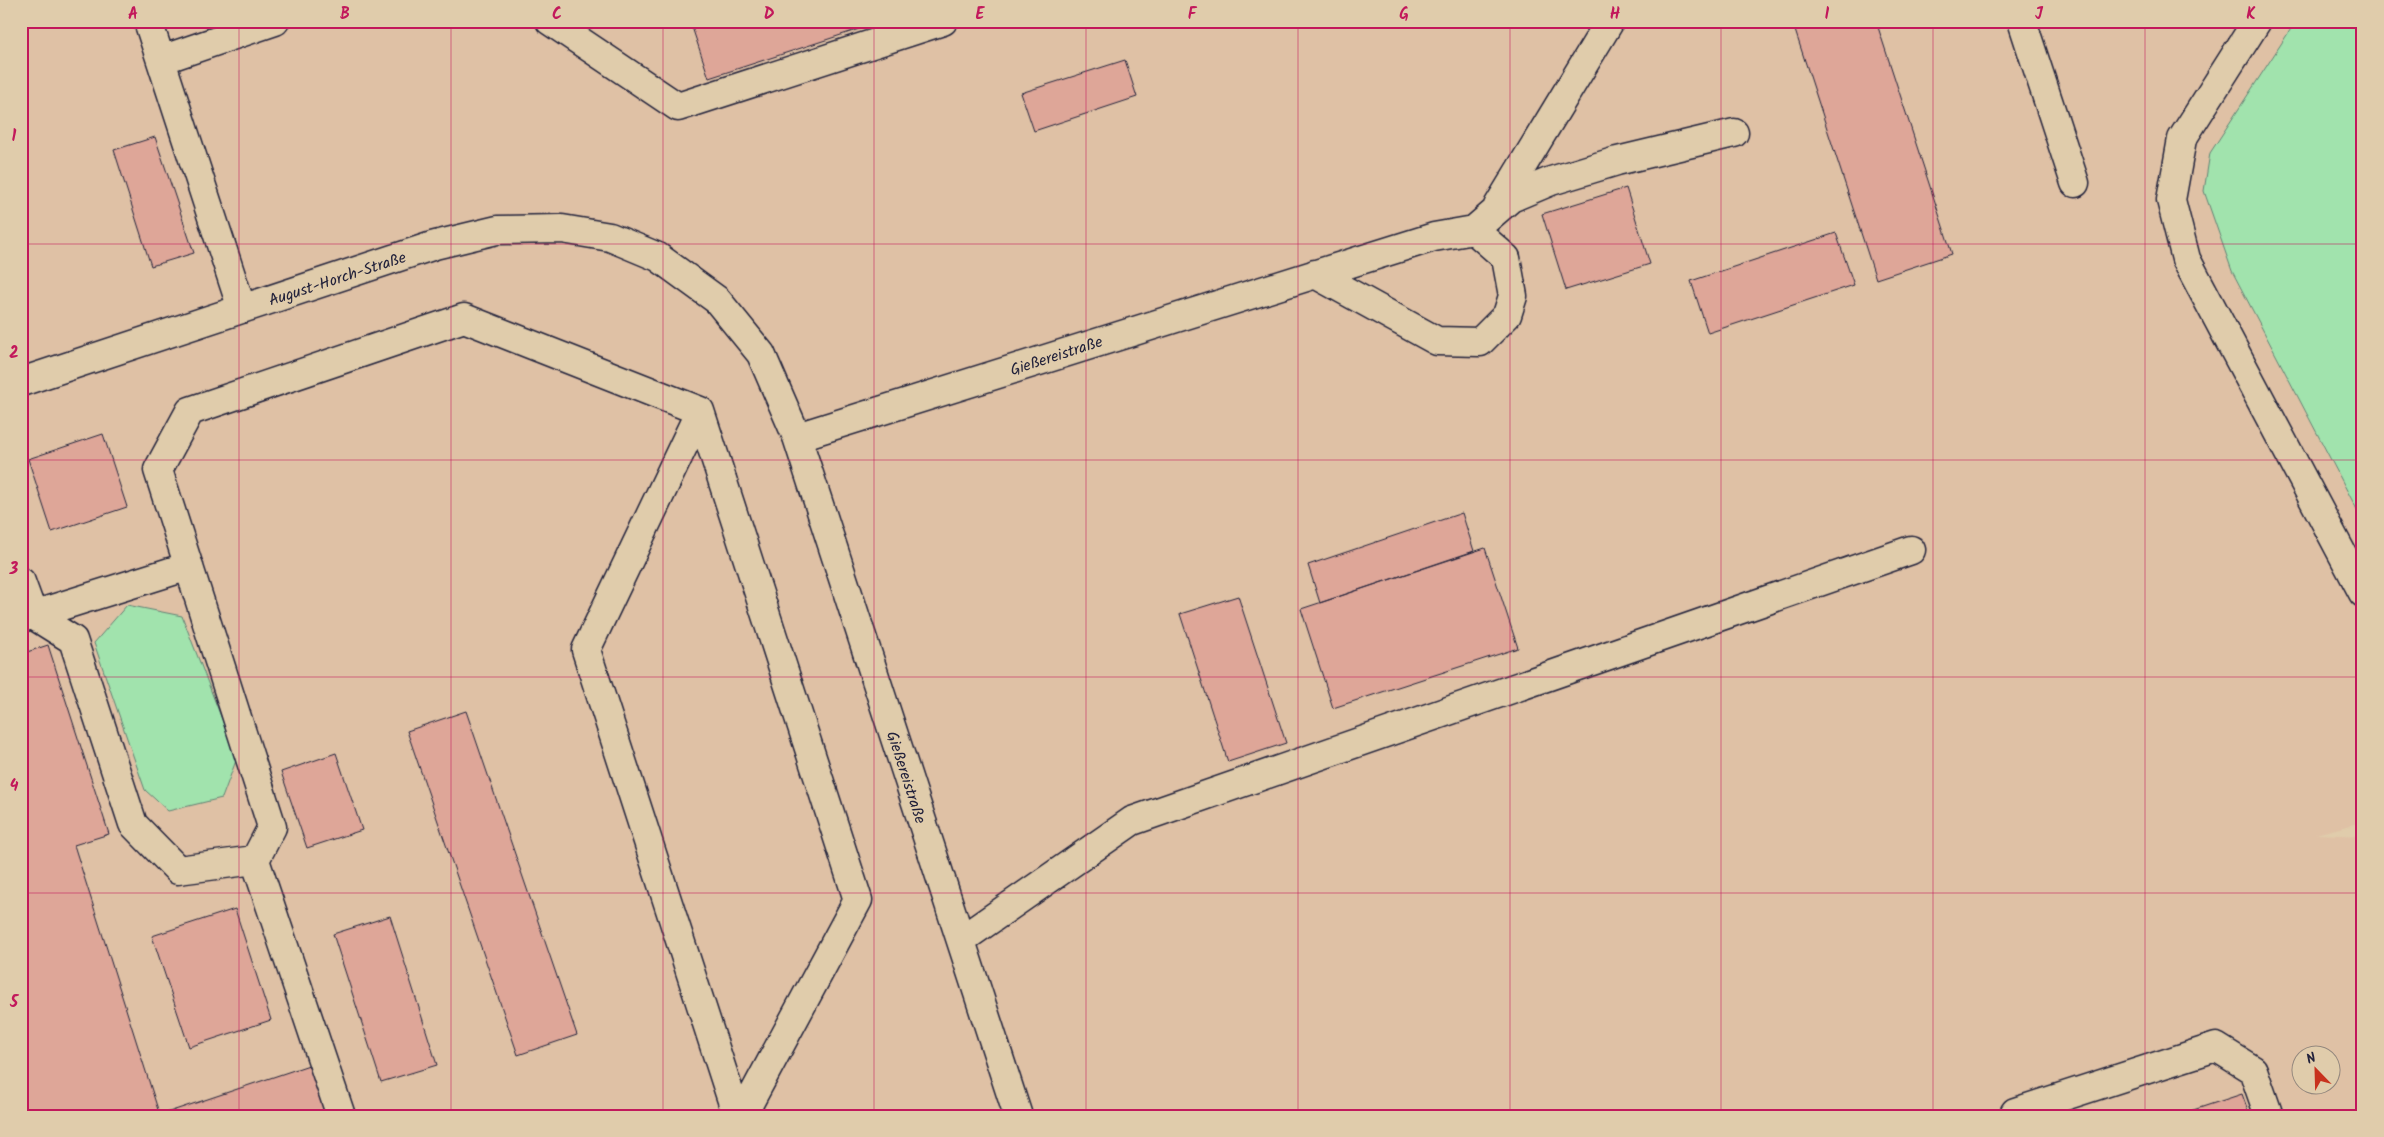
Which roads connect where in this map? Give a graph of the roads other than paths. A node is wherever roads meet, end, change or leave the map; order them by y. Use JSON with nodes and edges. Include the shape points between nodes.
{"nodes":[{"id":1,"x":148,"y":21,"type":"edge"},
{"id":2,"x":275,"y":21,"type":"edge"},
{"id":3,"x":550,"y":21,"type":"edge"},
{"id":4,"x":943,"y":21,"type":"edge"},
{"id":5,"x":1610,"y":21,"type":"edge"},
{"id":6,"x":2022,"y":21,"type":"edge"},
{"id":7,"x":2257,"y":21,"type":"edge"},
{"id":8,"x":161,"y":60,"type":"junction"},
{"id":9,"x":1734,"y":133,"type":"dead end"},
{"id":10,"x":2075,"y":184,"type":"dead end"},
{"id":11,"x":1494,"y":211,"type":"junction"},
{"id":12,"x":1474,"y":230,"type":"junction"},
{"id":13,"x":658,"y":257,"type":"joint"},
{"id":14,"x":1315,"y":274,"type":"junction"},
{"id":15,"x":242,"y":309,"type":"junction"},
{"id":16,"x":21,"y":382,"type":"edge"},
{"id":17,"x":700,"y":411,"type":"junction"},
{"id":18,"x":797,"y":437,"type":"junction"},
{"id":19,"x":1911,"y":550,"type":"dead end"},
{"id":20,"x":189,"y":566,"type":"junction"},
{"id":21,"x":21,"y":582,"type":"edge"},
{"id":22,"x":2363,"y":593,"type":"edge"},
{"id":23,"x":27,"y":617,"type":"edge"},
{"id":24,"x":255,"y":860,"type":"junction"},
{"id":25,"x":961,"y":940,"type":"junction"},
{"id":26,"x":341,"y":1116,"type":"edge"},
{"id":27,"x":736,"y":1116,"type":"edge"},
{"id":28,"x":742,"y":1116,"type":"edge"},
{"id":29,"x":1018,"y":1116,"type":"edge"},
{"id":30,"x":2013,"y":1116,"type":"edge"},
{"id":31,"x":2269,"y":1116,"type":"edge"}],
"edges":[{"from":1,"to":8,"type":"street"},
{"from":2,"to":8,"type":"street"},
{"from":3,"to":4,"type":"street","via":[[678,107]]},
{"from":5,"to":11,"type":"street"},
{"from":6,"to":10,"type":"street"},
{"from":7,"to":22,"type":"street","via":[[2182,139],[2171,200],[2186,259]]},
{"from":8,"to":15,"type":"street"},
{"from":9,"to":11,"type":"street","via":[[1617,161],[1551,181],[1512,198]]},
{"from":11,"to":12,"type":"street"},
{"from":12,"to":14,"type":"street","name":"Gießereistraße","via":[[1434,237]]},
{"from":12,"to":14,"type":"street","via":[[1506,258],[1513,296],[1507,315],[1480,342],[1437,341]]},
{"from":13,"to":15,"type":"street","name":"August-Horch-Straße","via":[[600,235],[562,229],[497,230],[435,245]]},
{"from":13,"to":18,"type":"street","name":"Gießereistraße","via":[[716,300],[761,354]]},
{"from":14,"to":18,"type":"street","name":"Gießereistraße"},
{"from":15,"to":16,"type":"street","name":"August-Horch-Straße"},
{"from":17,"to":20,"type":"street","via":[[464,318],[190,411],[158,470]]},
{"from":17,"to":27,"type":"street","via":[[586,650]]},
{"from":17,"to":28,"type":"street","via":[[858,900]]},
{"from":18,"to":25,"type":"street","name":"Gießereistraße"},
{"from":19,"to":25,"type":"street","via":[[1132,821]]},
{"from":20,"to":23,"type":"street"},
{"from":20,"to":24,"type":"street","via":[[272,827]]},
{"from":21,"to":23,"type":"street"},
{"from":23,"to":24,"type":"street","via":[[73,640],[133,824],[178,870]]},
{"from":24,"to":26,"type":"street"},
{"from":25,"to":29,"type":"street","name":"Gießereistraße"},
{"from":30,"to":31,"type":"street","via":[[2015,1112],[2216,1047],[2253,1070]]}]}
